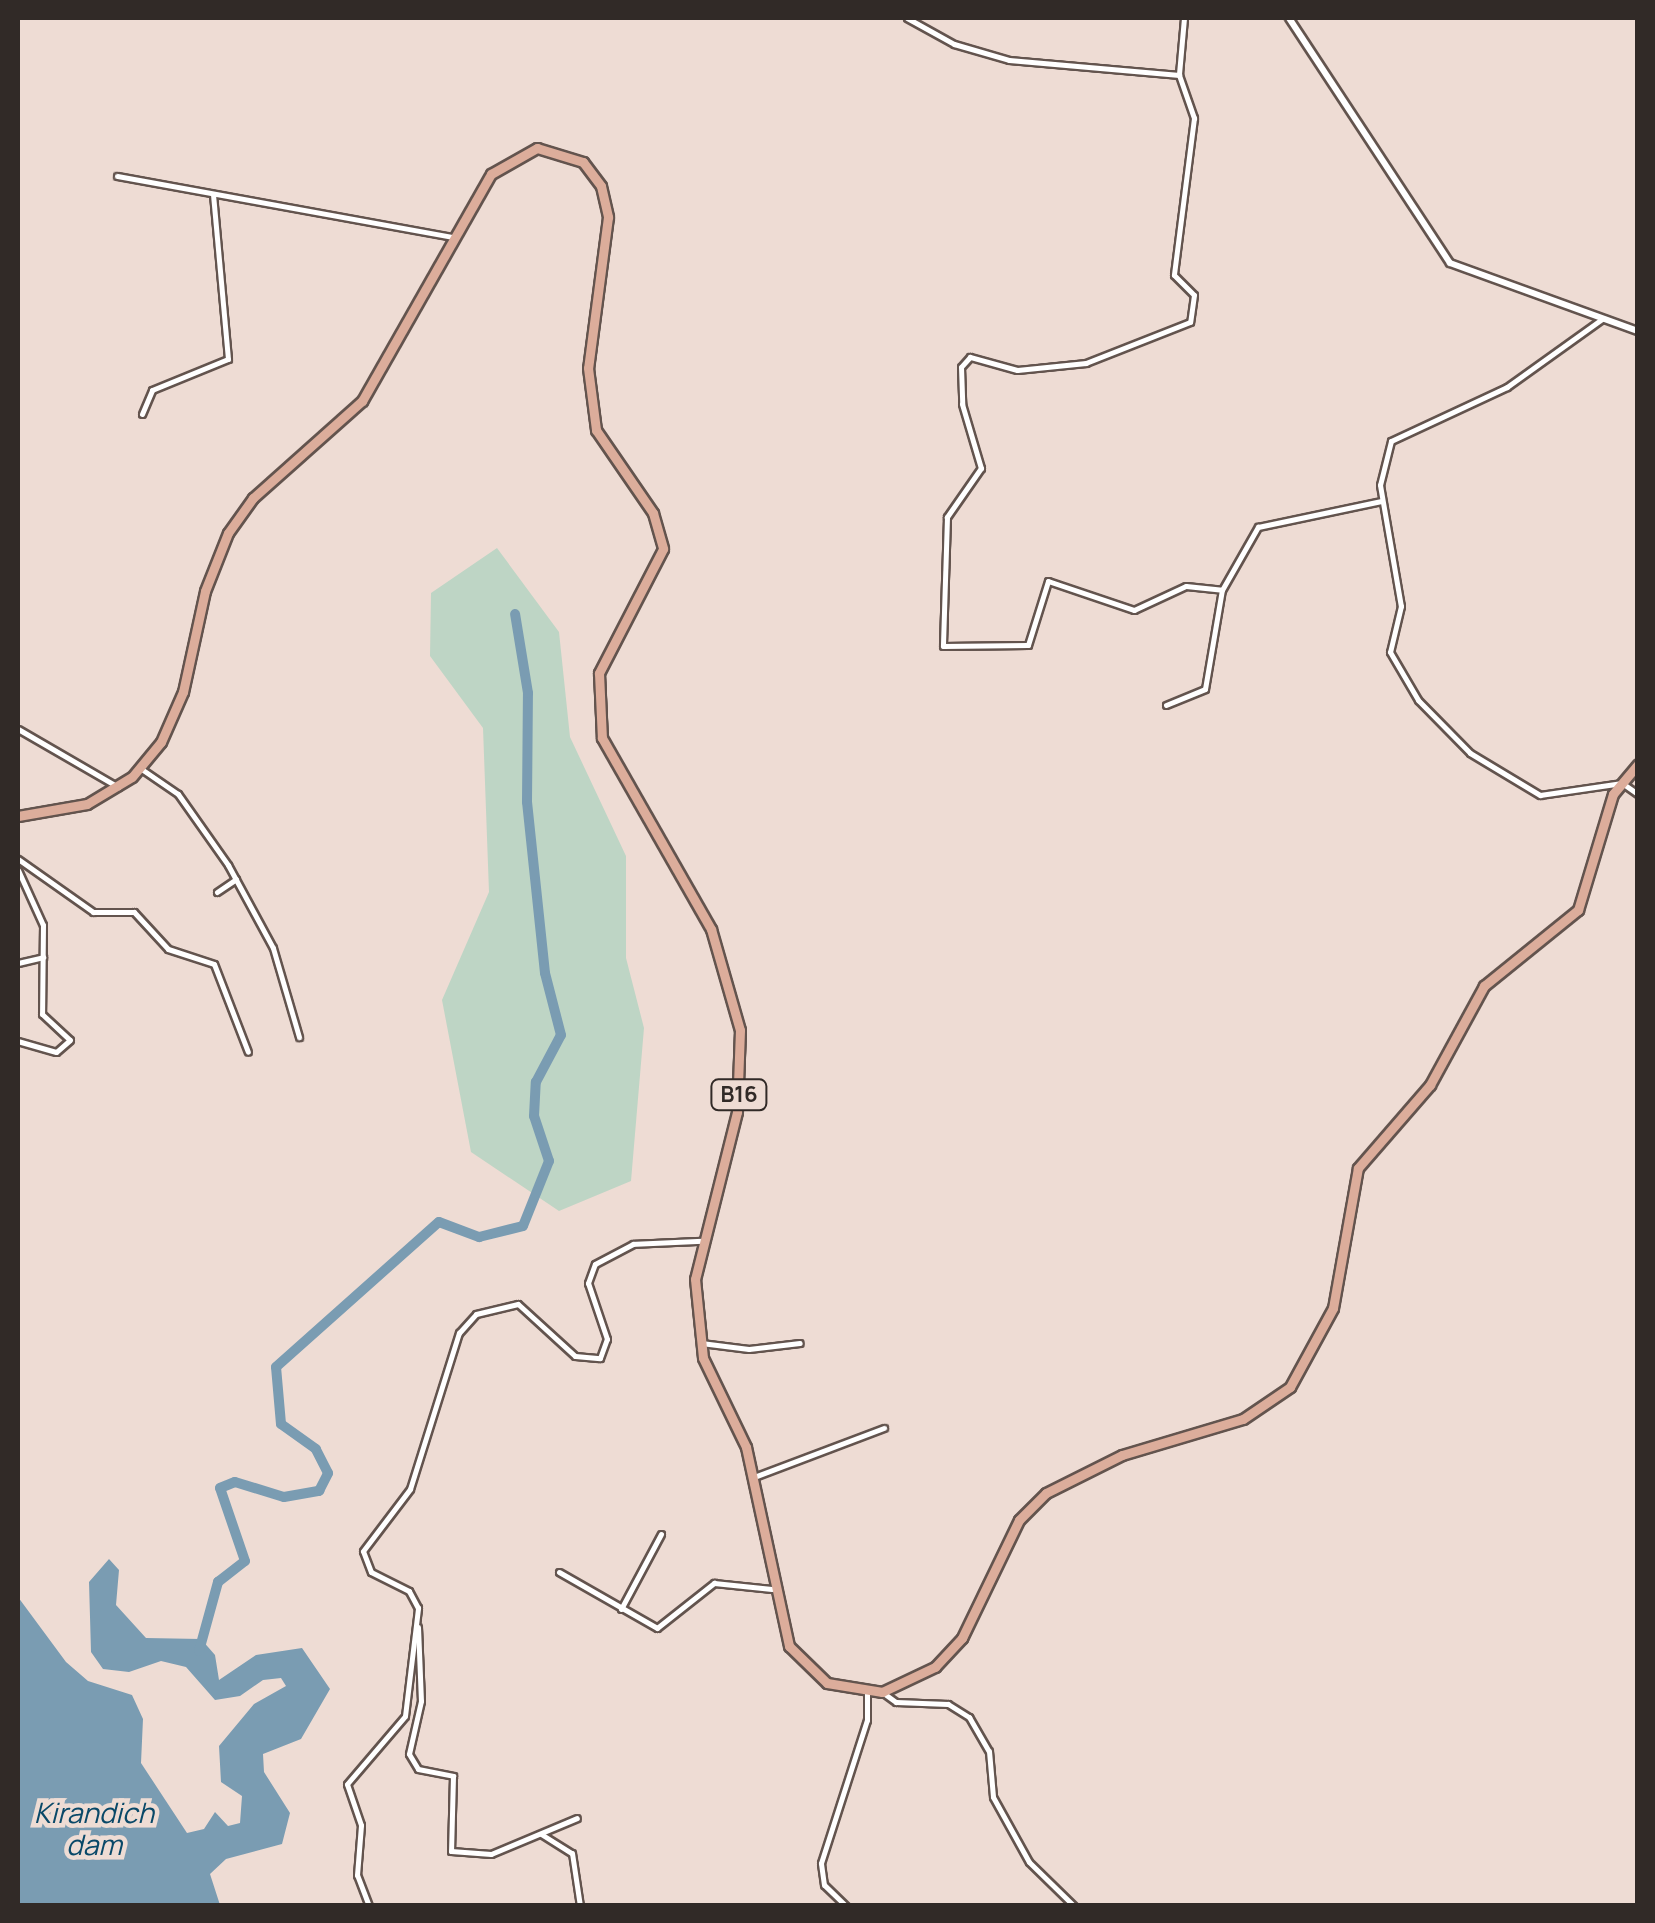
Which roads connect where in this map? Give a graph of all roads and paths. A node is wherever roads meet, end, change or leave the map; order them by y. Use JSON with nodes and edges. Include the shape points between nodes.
{"nodes":[{"id":1,"x":907,"y":18,"type":"edge"},
{"id":2,"x":1184,"y":18,"type":"edge"},
{"id":3,"x":1289,"y":18,"type":"edge"},
{"id":4,"x":1179,"y":75,"type":"junction"},
{"id":5,"x":118,"y":176,"type":"dead end"},
{"id":6,"x":213,"y":195,"type":"junction"},
{"id":7,"x":454,"y":237,"type":"junction"},
{"id":8,"x":1603,"y":318,"type":"junction"},
{"id":9,"x":1638,"y":330,"type":"edge"},
{"id":10,"x":142,"y":414,"type":"dead end"},
{"id":11,"x":1381,"y":501,"type":"junction"},
{"id":12,"x":1222,"y":590,"type":"junction"},
{"id":13,"x":1166,"y":705,"type":"dead end"},
{"id":14,"x":18,"y":728,"type":"edge"},
{"id":15,"x":1638,"y":764,"type":"edge"},
{"id":16,"x":140,"y":768,"type":"junction"},
{"id":17,"x":1622,"y":783,"type":"junction"},
{"id":18,"x":119,"y":788,"type":"junction"},
{"id":19,"x":1638,"y":794,"type":"edge"},
{"id":20,"x":18,"y":816,"type":"edge"},
{"id":21,"x":18,"y":858,"type":"edge"},
{"id":22,"x":18,"y":870,"type":"edge"},
{"id":23,"x":236,"y":879,"type":"junction"},
{"id":24,"x":217,"y":892,"type":"dead end"},
{"id":25,"x":44,"y":957,"type":"junction"},
{"id":26,"x":18,"y":964,"type":"edge"},
{"id":27,"x":299,"y":1037,"type":"dead end"},
{"id":28,"x":18,"y":1042,"type":"edge"},
{"id":29,"x":248,"y":1052,"type":"dead end"},
{"id":30,"x":700,"y":1241,"type":"junction"},
{"id":31,"x":701,"y":1343,"type":"junction"},
{"id":32,"x":800,"y":1343,"type":"dead end"},
{"id":33,"x":884,"y":1428,"type":"dead end"},
{"id":34,"x":754,"y":1477,"type":"junction"},
{"id":35,"x":660,"y":1534,"type":"dead end"},
{"id":36,"x":559,"y":1572,"type":"dead end"},
{"id":37,"x":772,"y":1589,"type":"junction"},
{"id":38,"x":621,"y":1609,"type":"junction"},
{"id":39,"x":417,"y":1619,"type":"junction"},
{"id":40,"x":867,"y":1692,"type":"junction"},
{"id":41,"x":882,"y":1692,"type":"junction"},
{"id":42,"x":577,"y":1818,"type":"dead end"},
{"id":43,"x":538,"y":1834,"type":"junction"},
{"id":44,"x":369,"y":1906,"type":"edge"},
{"id":45,"x":580,"y":1906,"type":"edge"},
{"id":46,"x":846,"y":1906,"type":"edge"},
{"id":47,"x":1074,"y":1906,"type":"edge"}],
"edges":[{"from":1,"to":4,"type":"street","via":[[940,38],[1009,60]]},
{"from":2,"to":4,"type":"street"},
{"from":3,"to":8,"type":"street","via":[[1450,263]]},
{"from":4,"to":12,"type":"street","via":[[1190,92],[1194,133],[1174,275],[1194,295],[1195,314],[1178,330],[1086,363],[1017,370],[964,360],[962,404],[981,468],[947,516],[943,646],[1028,646],[1048,581],[1134,610],[1186,586]]},
{"from":5,"to":6,"type":"street"},
{"from":6,"to":7,"type":"street"},
{"from":6,"to":10,"type":"street","via":[[228,359],[152,390]]},
{"from":7,"to":16,"type":"main road","number":"B16","via":[[362,401],[253,498],[228,533],[178,707]]},
{"from":7,"to":30,"type":"main road","number":"B16","via":[[491,174],[537,148],[574,155],[606,201],[591,404],[606,452],[653,512],[662,549],[650,584],[606,651],[600,728],[721,951],[740,1030],[737,1112]]},
{"from":8,"to":9,"type":"street"},
{"from":8,"to":11,"type":"street","via":[[1507,386],[1396,435],[1382,462]]},
{"from":11,"to":12,"type":"street","via":[[1258,526]]},
{"from":11,"to":17,"type":"street","via":[[1401,606],[1390,652],[1418,700],[1470,754],[1540,795]]},
{"from":12,"to":13,"type":"street","via":[[1205,688]]},
{"from":14,"to":18,"type":"street"},
{"from":15,"to":17,"type":"main road","number":"B16"},
{"from":16,"to":18,"type":"main road","number":"B16"},
{"from":16,"to":23,"type":"street","via":[[188,804]]},
{"from":17,"to":19,"type":"street"},
{"from":17,"to":41,"type":"main road","number":"B16","via":[[1578,910],[1484,986],[1430,1085],[1358,1168],[1332,1308],[1290,1388],[1243,1419],[1122,1455],[1046,1493],[1019,1520],[962,1638],[935,1667]]},
{"from":18,"to":20,"type":"main road","number":"B16","via":[[70,810]]},
{"from":21,"to":29,"type":"street","via":[[93,912],[134,912],[168,950],[214,964]]},
{"from":22,"to":25,"type":"street","via":[[40,912]]},
{"from":23,"to":24,"type":"street"},
{"from":23,"to":27,"type":"street","via":[[285,977]]},
{"from":25,"to":26,"type":"street"},
{"from":25,"to":28,"type":"street","via":[[42,1014],[69,1043],[50,1052]]},
{"from":30,"to":31,"type":"main road","number":"B16"},
{"from":30,"to":39,"type":"street","via":[[633,1244],[595,1264],[588,1283],[606,1339],[600,1358],[575,1356],[518,1304],[492,1307],[462,1326],[410,1490],[363,1551],[371,1572],[414,1596]]},
{"from":31,"to":32,"type":"street","via":[[749,1350]]},
{"from":31,"to":34,"type":"main road","number":"B16"},
{"from":33,"to":34,"type":"street"},
{"from":34,"to":37,"type":"main road","number":"B16"},
{"from":35,"to":38,"type":"street"},
{"from":36,"to":38,"type":"street"},
{"from":37,"to":38,"type":"street","via":[[714,1582],[658,1628]]},
{"from":37,"to":40,"type":"main road","number":"B16","via":[[781,1630],[808,1673]]},
{"from":39,"to":43,"type":"street","via":[[421,1701],[410,1754],[418,1769],[453,1776],[456,1827],[449,1848],[491,1854]]},
{"from":39,"to":44,"type":"street","via":[[405,1716],[347,1784],[361,1825],[357,1875]]},
{"from":40,"to":41,"type":"main road","number":"B16"},
{"from":40,"to":46,"type":"street","via":[[867,1720],[821,1863],[824,1885]]},
{"from":41,"to":47,"type":"street","via":[[896,1702],[948,1704],[970,1718],[989,1750],[994,1797],[1029,1862]]},
{"from":42,"to":43,"type":"street"},
{"from":43,"to":45,"type":"street","via":[[572,1853]]}]}
